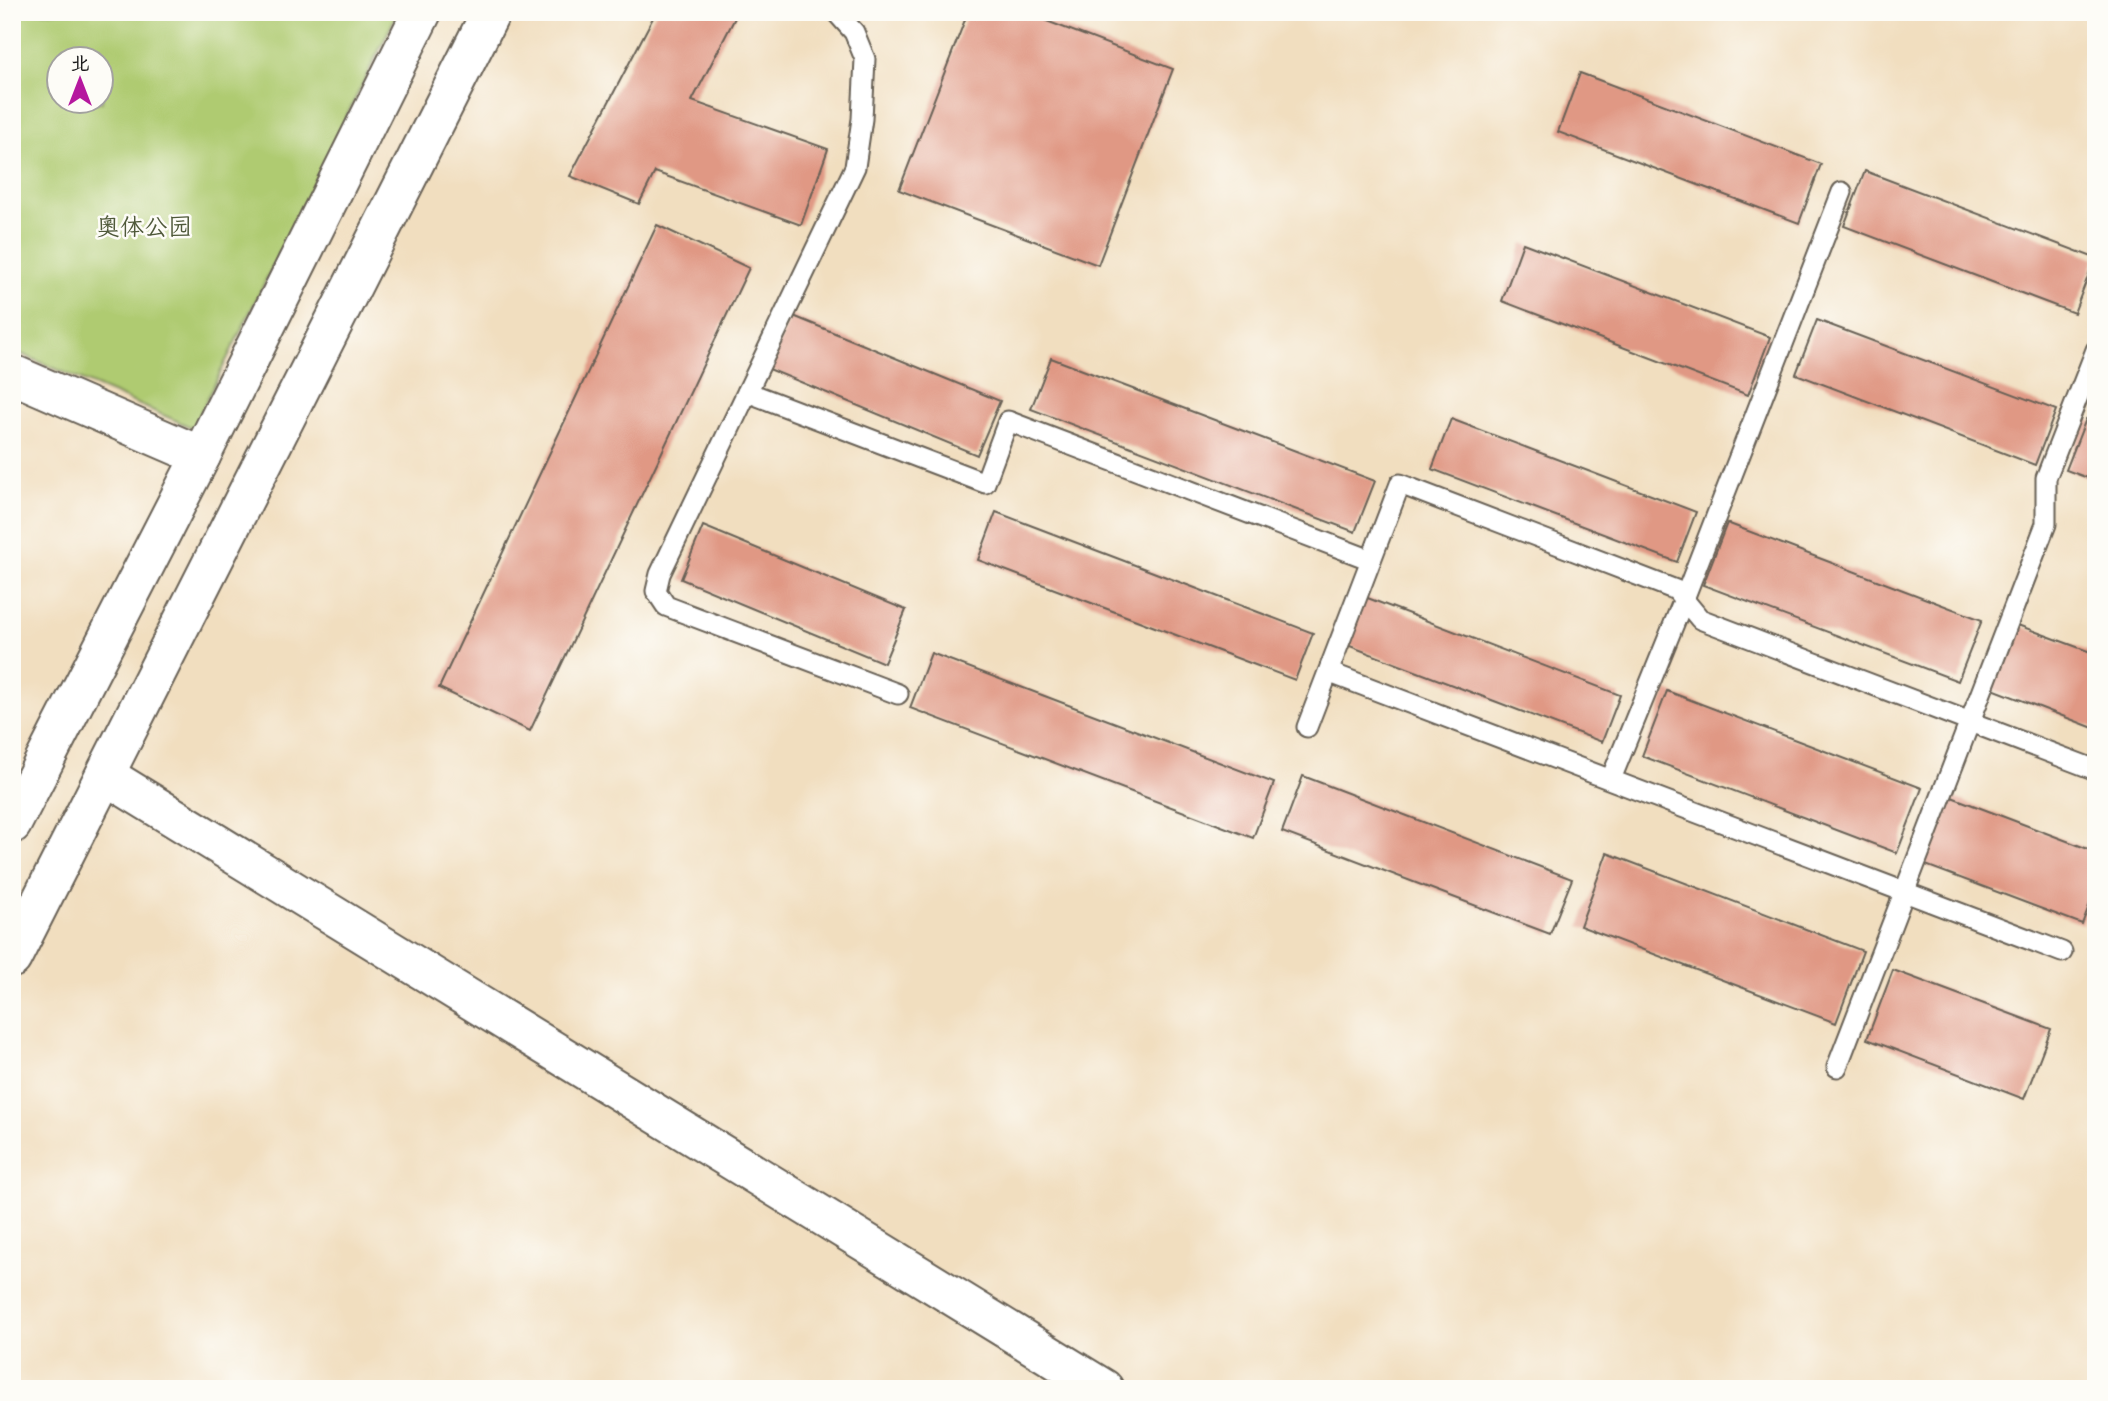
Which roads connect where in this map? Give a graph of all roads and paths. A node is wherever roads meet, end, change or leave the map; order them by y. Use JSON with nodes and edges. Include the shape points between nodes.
{"nodes":[{"id":1,"x":422,"y":12,"type":"edge"},
{"id":2,"x":491,"y":12,"type":"edge"},
{"id":3,"x":836,"y":12,"type":"edge"},
{"id":4,"x":1842,"y":192,"type":"dead end"},
{"id":5,"x":2096,"y":350,"type":"edge"},
{"id":6,"x":12,"y":374,"type":"edge"},
{"id":7,"x":747,"y":392,"type":"junction"},
{"id":8,"x":201,"y":456,"type":"junction"},
{"id":9,"x":1371,"y":560,"type":"junction"},
{"id":10,"x":1684,"y":599,"type":"junction"},
{"id":11,"x":1328,"y":672,"type":"junction"},
{"id":12,"x":898,"y":694,"type":"dead end"},
{"id":13,"x":1970,"y":722,"type":"junction"},
{"id":14,"x":1307,"y":727,"type":"dead end"},
{"id":15,"x":2096,"y":770,"type":"edge"},
{"id":16,"x":105,"y":775,"type":"junction"},
{"id":17,"x":1611,"y":779,"type":"junction"},
{"id":18,"x":12,"y":824,"type":"edge"},
{"id":19,"x":1905,"y":892,"type":"junction"},
{"id":20,"x":2062,"y":952,"type":"dead end"},
{"id":21,"x":12,"y":958,"type":"edge"},
{"id":22,"x":1837,"y":1067,"type":"dead end"},
{"id":23,"x":1104,"y":1389,"type":"edge"}],
"edges":[{"from":1,"to":8,"type":"main road"},
{"from":2,"to":16,"type":"main road"},
{"from":3,"to":7,"type":"lane","via":[[854,32],[865,59],[855,167]]},
{"from":4,"to":10,"type":"lane"},
{"from":5,"to":13,"type":"lane","via":[[2046,478],[2046,524]]},
{"from":6,"to":8,"type":"main road"},
{"from":7,"to":9,"type":"lane","via":[[985,482],[1008,421]]},
{"from":7,"to":12,"type":"lane","via":[[656,591],[666,606]]},
{"from":8,"to":18,"type":"main road"},
{"from":9,"to":10,"type":"lane","via":[[1400,484],[1676,590]]},
{"from":9,"to":11,"type":"lane"},
{"from":10,"to":13,"type":"lane","via":[[1700,619]]},
{"from":10,"to":17,"type":"lane"},
{"from":11,"to":14,"type":"lane"},
{"from":11,"to":17,"type":"lane"},
{"from":13,"to":15,"type":"lane"},
{"from":13,"to":19,"type":"lane"},
{"from":16,"to":21,"type":"main road"},
{"from":16,"to":23,"type":"main road"},
{"from":17,"to":19,"type":"lane"},
{"from":19,"to":20,"type":"lane"},
{"from":19,"to":22,"type":"lane"}]}
